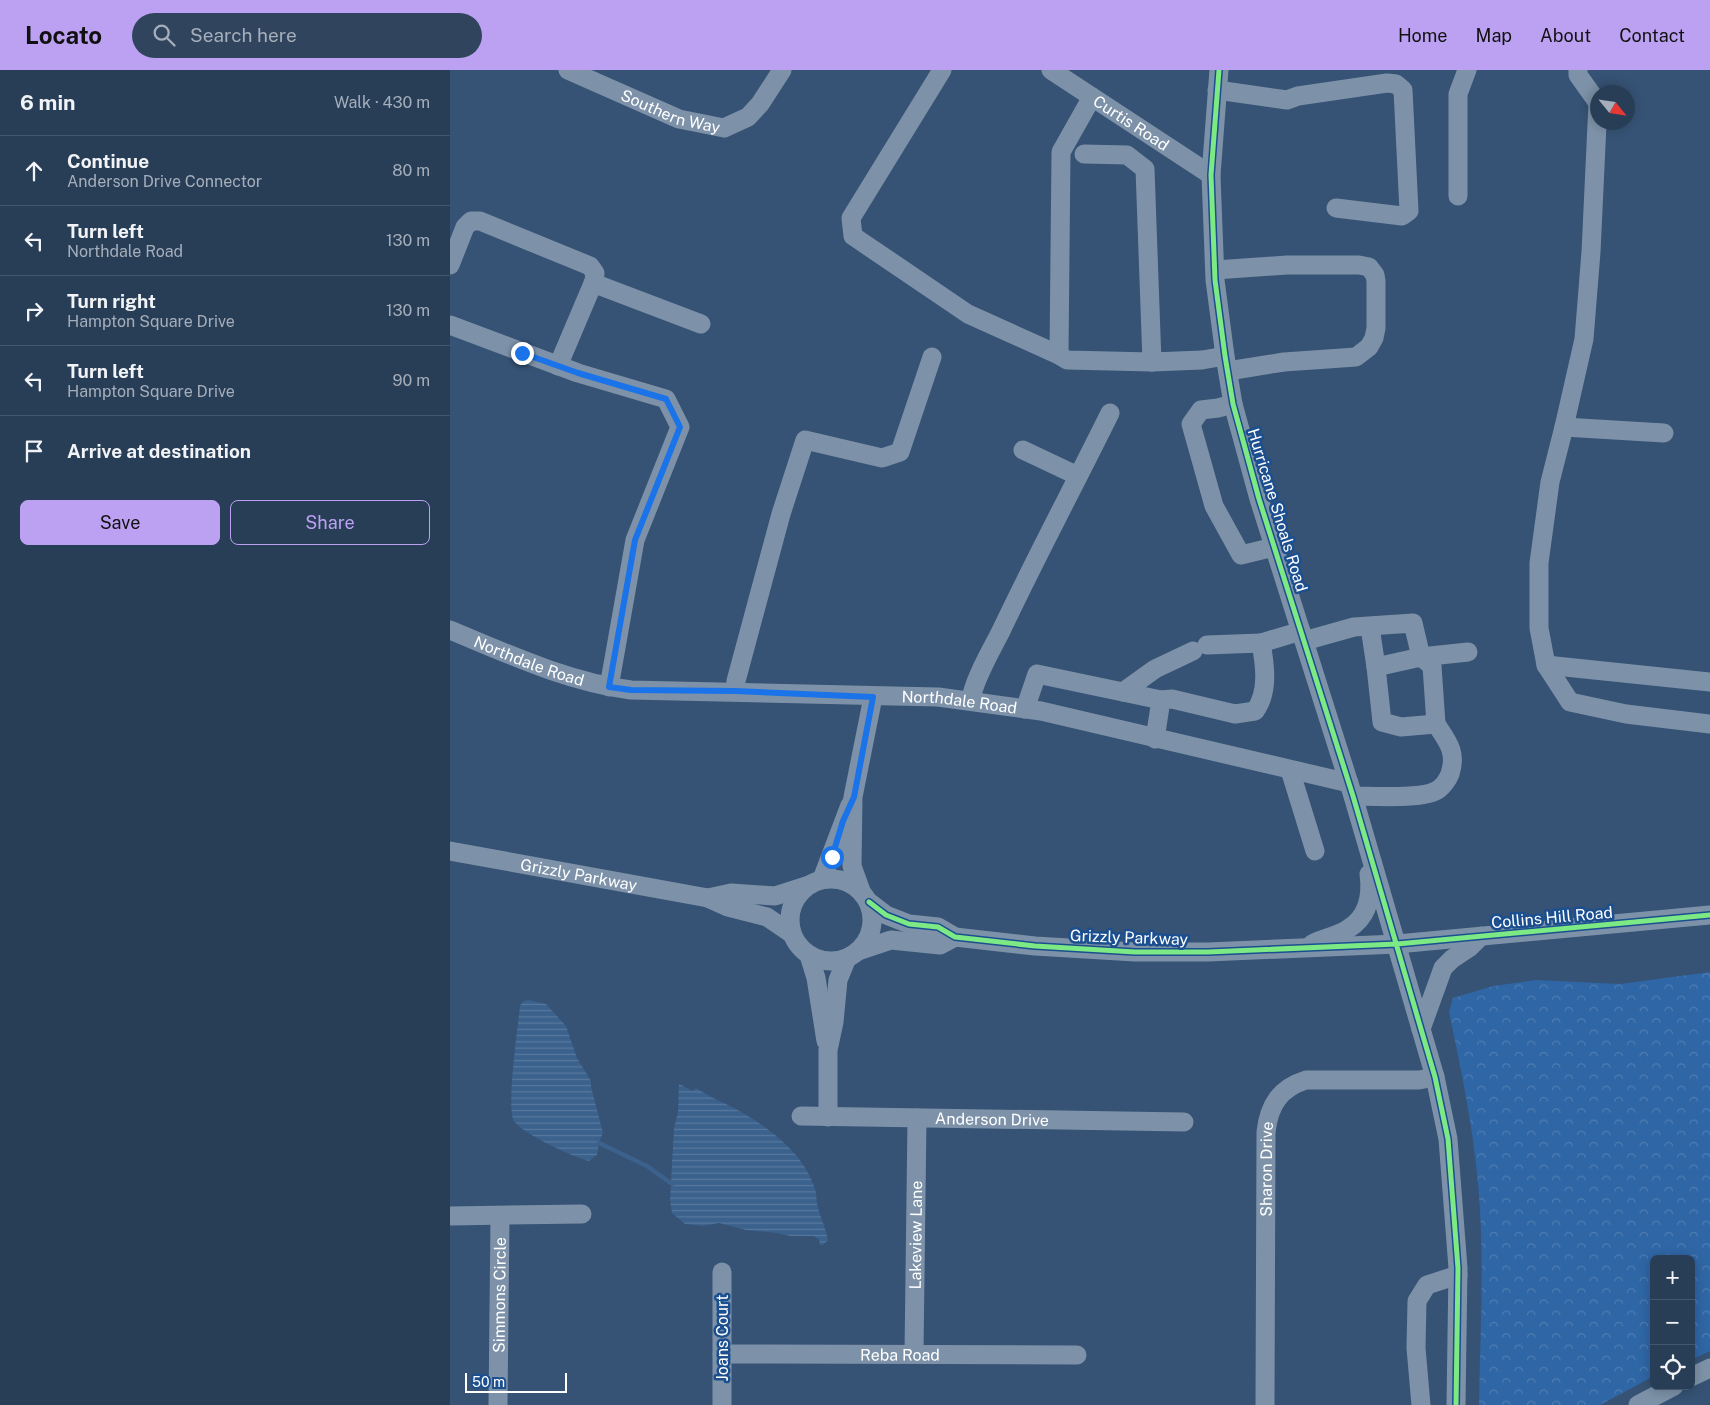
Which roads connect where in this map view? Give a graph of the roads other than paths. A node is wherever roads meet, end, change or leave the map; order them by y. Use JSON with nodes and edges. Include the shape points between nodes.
{"nodes":[{"id":1,"x":568,"y":70,"type":"edge"},
{"id":2,"x":782,"y":70,"type":"edge"},
{"id":3,"x":942,"y":70,"type":"edge"},
{"id":4,"x":1051,"y":70,"type":"edge"},
{"id":5,"x":1220,"y":70,"type":"edge"},
{"id":6,"x":1467,"y":70,"type":"edge"},
{"id":7,"x":1578,"y":70,"type":"edge"},
{"id":8,"x":1217,"y":90,"type":"junction"},
{"id":9,"x":1590,"y":91,"type":"edge"},
{"id":10,"x":1092,"y":97,"type":"junction"},
{"id":11,"x":1597,"y":130,"type":"edge"},
{"id":12,"x":1084,"y":154,"type":"dead end"},
{"id":13,"x":1211,"y":176,"type":"junction"},
{"id":14,"x":1458,"y":196,"type":"dead end"},
{"id":15,"x":1336,"y":208,"type":"dead end"},
{"id":16,"x":450,"y":265,"type":"edge"},
{"id":17,"x":1215,"y":270,"type":"junction"},
{"id":18,"x":593,"y":283,"type":"junction"},
{"id":19,"x":700,"y":324,"type":"dead end"},
{"id":20,"x":450,"y":325,"type":"edge"},
{"id":21,"x":1059,"y":355,"type":"junction"},
{"id":22,"x":932,"y":357,"type":"dead end"},
{"id":23,"x":1152,"y":362,"type":"junction"},
{"id":24,"x":1226,"y":364,"type":"junction"},
{"id":25,"x":558,"y":366,"type":"junction"},
{"id":26,"x":1233,"y":404,"type":"junction"},
{"id":27,"x":1110,"y":413,"type":"dead end"},
{"id":28,"x":1564,"y":427,"type":"junction"},
{"id":29,"x":1664,"y":433,"type":"dead end"},
{"id":30,"x":1024,"y":450,"type":"dead end"},
{"id":31,"x":1078,"y":476,"type":"junction"},
{"id":32,"x":1274,"y":547,"type":"junction"},
{"id":33,"x":1370,"y":627,"type":"junction"},
{"id":34,"x":450,"y":630,"type":"edge"},
{"id":35,"x":1303,"y":636,"type":"junction"},
{"id":36,"x":1261,"y":643,"type":"junction"},
{"id":37,"x":1468,"y":652,"type":"dead end"},
{"id":38,"x":1421,"y":657,"type":"junction"},
{"id":39,"x":1546,"y":666,"type":"junction"},
{"id":40,"x":1376,"y":667,"type":"junction"},
{"id":41,"x":1710,"y":682,"type":"edge"},
{"id":42,"x":609,"y":687,"type":"junction"},
{"id":43,"x":735,"y":691,"type":"junction"},
{"id":44,"x":1123,"y":692,"type":"junction"},
{"id":45,"x":873,"y":697,"type":"junction"},
{"id":46,"x":971,"y":700,"type":"junction"},
{"id":47,"x":1161,"y":700,"type":"junction"},
{"id":48,"x":1025,"y":709,"type":"junction"},
{"id":49,"x":1436,"y":724,"type":"junction"},
{"id":50,"x":1710,"y":724,"type":"edge"},
{"id":51,"x":1154,"y":739,"type":"junction"},
{"id":52,"x":1290,"y":770,"type":"junction"},
{"id":53,"x":1351,"y":790,"type":"junction"},
{"id":54,"x":854,"y":797,"type":"junction"},
{"id":55,"x":450,"y":850,"type":"edge"},
{"id":56,"x":1315,"y":851,"type":"dead end"},
{"id":57,"x":1371,"y":857,"type":"junction"},
{"id":58,"x":816,"y":882,"type":"junction"},
{"id":59,"x":865,"y":896,"type":"junction"},
{"id":60,"x":708,"y":898,"type":"junction"},
{"id":61,"x":1710,"y":915,"type":"edge"},
{"id":62,"x":792,"y":934,"type":"junction"},
{"id":63,"x":1481,"y":936,"type":"junction"},
{"id":64,"x":955,"y":937,"type":"junction"},
{"id":65,"x":1397,"y":944,"type":"junction"},
{"id":66,"x":1304,"y":948,"type":"junction"},
{"id":67,"x":853,"y":954,"type":"junction"},
{"id":68,"x":809,"y":955,"type":"junction"},
{"id":69,"x":1421,"y":1029,"type":"junction"},
{"id":70,"x":828,"y":1050,"type":"junction"},
{"id":71,"x":1434,"y":1077,"type":"junction"},
{"id":72,"x":801,"y":1116,"type":"dead end"},
{"id":73,"x":828,"y":1117,"type":"junction"},
{"id":74,"x":917,"y":1118,"type":"junction"},
{"id":75,"x":1184,"y":1122,"type":"dead end"},
{"id":76,"x":582,"y":1214,"type":"dead end"},
{"id":77,"x":450,"y":1216,"type":"edge"},
{"id":78,"x":500,"y":1216,"type":"junction"},
{"id":79,"x":722,"y":1272,"type":"dead end"},
{"id":80,"x":1458,"y":1275,"type":"junction"},
{"id":81,"x":914,"y":1353,"type":"junction"},
{"id":82,"x":722,"y":1354,"type":"junction"},
{"id":83,"x":1077,"y":1355,"type":"dead end"},
{"id":84,"x":1710,"y":1368,"type":"edge"},
{"id":85,"x":1695,"y":1375,"type":"edge"},
{"id":86,"x":1666,"y":1390,"type":"edge"},
{"id":87,"x":498,"y":1405,"type":"edge"},
{"id":88,"x":722,"y":1405,"type":"edge"},
{"id":89,"x":1265,"y":1405,"type":"edge"},
{"id":90,"x":1421,"y":1405,"type":"edge"},
{"id":91,"x":1456,"y":1405,"type":"edge"},
{"id":92,"x":1638,"y":1405,"type":"edge"}],
"edges":[{"from":1,"to":2,"type":"street","name":"Southern Way","via":[[678,119],[724,128],[748,117]]},
{"from":3,"to":21,"type":"street","via":[[851,218],[853,236],[968,314]]},
{"from":4,"to":10,"type":"street","name":"Curtis Road"},
{"from":5,"to":8,"type":"street","name":"Hurricane Shoals Road"},
{"from":6,"to":14,"type":"street","via":[[1458,94]]},
{"from":7,"to":9,"type":"street"},
{"from":8,"to":13,"type":"street","name":"Hurricane Shoals Road"},
{"from":8,"to":15,"type":"street","via":[[1287,100],[1387,83],[1396,84],[1403,90],[1409,211],[1402,216]]},
{"from":10,"to":13,"type":"street","name":"Curtis Road"},
{"from":10,"to":21,"type":"street","via":[[1061,152]]},
{"from":11,"to":28,"type":"street","via":[[1584,339]]},
{"from":12,"to":23,"type":"street","via":[[1128,155],[1145,169]]},
{"from":13,"to":17,"type":"street","name":"Hurricane Shoals Road"},
{"from":16,"to":18,"type":"street","via":[[464,227],[471,221],[480,221],[590,266],[595,273]]},
{"from":17,"to":24,"type":"street","name":"Hurricane Shoals Road"},
{"from":17,"to":24,"type":"street","via":[[1359,265],[1369,267],[1376,281],[1374,338],[1369,347],[1356,357]]},
{"from":18,"to":19,"type":"street"},
{"from":18,"to":25,"type":"street"},
{"from":20,"to":25,"type":"street"},
{"from":21,"to":23,"type":"street","via":[[1067,360]]},
{"from":22,"to":43,"type":"street","via":[[900,452],[882,458],[805,440],[781,514]]},
{"from":23,"to":24,"type":"street","via":[[1202,360]]},
{"from":24,"to":26,"type":"street","name":"Hurricane Shoals Road"},
{"from":25,"to":42,"type":"street","via":[[666,399],[680,427],[635,540]]},
{"from":26,"to":32,"type":"street","name":"Hurricane Shoals Road"},
{"from":26,"to":32,"type":"street","via":[[1201,410],[1191,424],[1214,506],[1241,556]]},
{"from":27,"to":31,"type":"street"},
{"from":28,"to":29,"type":"street"},
{"from":28,"to":39,"type":"street","via":[[1550,482],[1539,562],[1539,628]]},
{"from":30,"to":31,"type":"street"},
{"from":31,"to":46,"type":"street","via":[[983,667]]},
{"from":32,"to":35,"type":"street","name":"Hurricane Shoals Road"},
{"from":33,"to":35,"type":"street"},
{"from":33,"to":38,"type":"street","via":[[1413,623]]},
{"from":33,"to":40,"type":"street"},
{"from":34,"to":42,"type":"street","name":"Northdale Road","via":[[535,664]]},
{"from":35,"to":36,"type":"street"},
{"from":35,"to":53,"type":"street","name":"Hurricane Shoals Road"},
{"from":36,"to":44,"type":"street","via":[[1200,648],[1154,669]]},
{"from":36,"to":47,"type":"street","via":[[1265,666],[1262,702],[1255,711],[1235,714],[1172,699]]},
{"from":37,"to":38,"type":"street"},
{"from":38,"to":40,"type":"street"},
{"from":38,"to":49,"type":"street","via":[[1432,666]]},
{"from":39,"to":41,"type":"street"},
{"from":39,"to":50,"type":"street","via":[[1570,702],[1626,714]]},
{"from":40,"to":49,"type":"street","via":[[1382,722],[1401,727]]},
{"from":42,"to":43,"type":"street","name":"Northdale Road"},
{"from":43,"to":45,"type":"street","name":"Northdale Road"},
{"from":44,"to":47,"type":"street"},
{"from":44,"to":48,"type":"street","via":[[1036,674]]},
{"from":45,"to":46,"type":"street","name":"Northdale Road"},
{"from":45,"to":54,"type":"street"},
{"from":46,"to":48,"type":"street","name":"Northdale Road"},
{"from":47,"to":51,"type":"street"},
{"from":48,"to":51,"type":"street","name":"Northdale Road"},
{"from":49,"to":53,"type":"street","name":"Northdale Road","via":[[1453,753],[1448,778],[1438,790],[1421,796]]},
{"from":51,"to":52,"type":"street","name":"Northdale Road"},
{"from":52,"to":53,"type":"street","name":"Northdale Road"},
{"from":52,"to":56,"type":"street"},
{"from":53,"to":57,"type":"street","name":"Hurricane Shoals Road"},
{"from":54,"to":58,"type":"street"},
{"from":54,"to":59,"type":"street","via":[[852,866]]},
{"from":55,"to":60,"type":"street","name":"Grizzly Parkway"},
{"from":57,"to":65,"type":"street","name":"Hurricane Shoals Road"},
{"from":57,"to":66,"type":"street","via":[[1370,901],[1361,917],[1348,929]]},
{"from":58,"to":59,"type":"street","via":[[836,879],[850,882]]},
{"from":58,"to":60,"type":"street","name":"Grizzly Parkway","via":[[775,896],[731,893]]},
{"from":58,"to":62,"type":"street","via":[[799,894],[792,906]]},
{"from":59,"to":64,"type":"street","name":"Grizzly Parkway","via":[[886,915],[909,924],[938,927]]},
{"from":59,"to":67,"type":"street","via":[[872,915],[871,928],[867,940]]},
{"from":60,"to":62,"type":"street","name":"Grizzly Parkway","via":[[767,917]]},
{"from":61,"to":63,"type":"street","name":"Collins Hill Road"},
{"from":62,"to":68,"type":"street"},
{"from":63,"to":65,"type":"street","name":"Collins Hill Road"},
{"from":63,"to":69,"type":"street","via":[[1443,968]]},
{"from":64,"to":66,"type":"street","name":"Grizzly Parkway","via":[[1112,952]]},
{"from":64,"to":67,"type":"street","name":"Grizzly Parkway","via":[[940,945],[891,940]]},
{"from":65,"to":66,"type":"street","name":"Grizzly Parkway"},
{"from":65,"to":69,"type":"street","name":"Hurricane Shoals Road"},
{"from":67,"to":68,"type":"street","via":[[834,961]]},
{"from":67,"to":70,"type":"street","via":[[838,980]]},
{"from":68,"to":70,"type":"street"},
{"from":69,"to":71,"type":"street","name":"Hurricane Shoals Road"},
{"from":70,"to":73,"type":"street"},
{"from":71,"to":80,"type":"street","name":"Hurricane Shoals Road","via":[[1448,1139]]},
{"from":71,"to":89,"type":"street","name":"Sharon Drive","via":[[1419,1080],[1306,1080],[1282,1092],[1272,1106],[1266,1132]]},
{"from":72,"to":73,"type":"street","name":"Anderson Drive"},
{"from":73,"to":74,"type":"street","name":"Anderson Drive"},
{"from":74,"to":75,"type":"street","name":"Anderson Drive"},
{"from":74,"to":81,"type":"street","name":"Lakeview Lane"},
{"from":76,"to":78,"type":"street"},
{"from":77,"to":78,"type":"street"},
{"from":78,"to":87,"type":"street","name":"Simmons Circle"},
{"from":79,"to":82,"type":"street","name":"Joans Court"},
{"from":80,"to":90,"type":"street","via":[[1427,1285],[1417,1301],[1416,1348]]},
{"from":80,"to":91,"type":"street","name":"Hurricane Shoals Road"},
{"from":81,"to":82,"type":"street","name":"Reba Road"},
{"from":81,"to":83,"type":"street","name":"Reba Road"},
{"from":82,"to":88,"type":"street","name":"Joans Court"},
{"from":84,"to":85,"type":"street"},
{"from":86,"to":92,"type":"street"}]}
